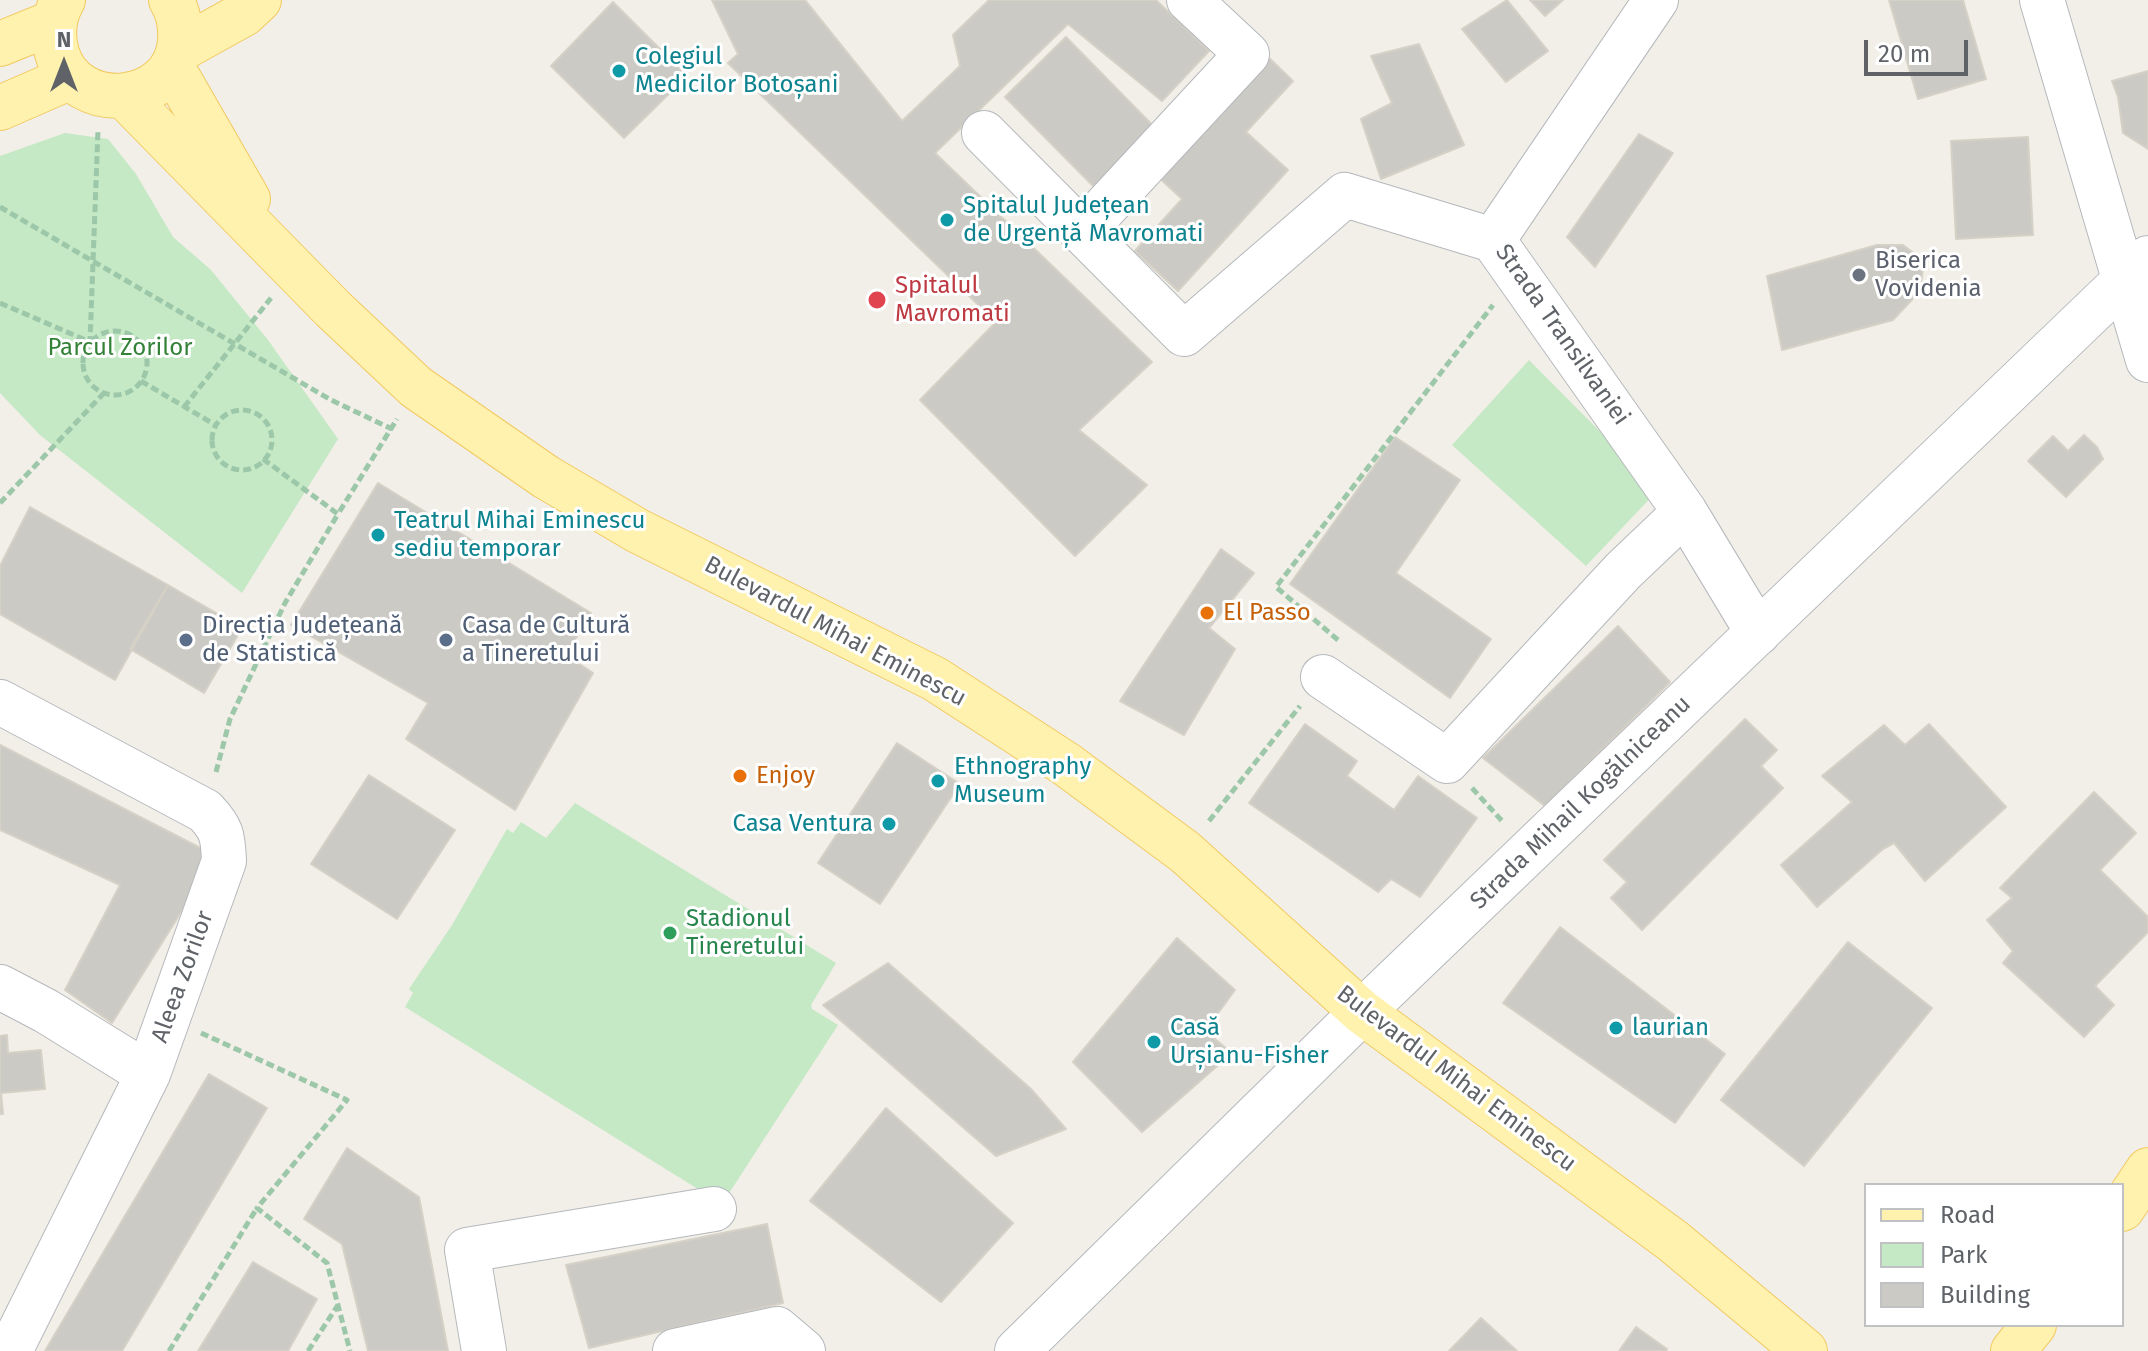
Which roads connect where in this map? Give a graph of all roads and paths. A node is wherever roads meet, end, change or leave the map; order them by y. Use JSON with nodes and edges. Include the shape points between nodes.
{"nodes":[{"id":1,"x":171,"y":0,"type":"edge"},
{"id":2,"x":259,"y":0,"type":"edge"},
{"id":3,"x":1189,"y":0,"type":"edge"},
{"id":4,"x":1656,"y":0,"type":"edge"},
{"id":5,"x":2042,"y":0,"type":"edge"},
{"id":6,"x":59,"y":11,"type":"edge"},
{"id":7,"x":0,"y":44,"type":"edge"},
{"id":8,"x":176,"y":58,"type":"junction"},
{"id":9,"x":97,"y":89,"type":"junction"},
{"id":10,"x":0,"y":108,"type":"edge"},
{"id":11,"x":984,"y":133,"type":"dead end"},
{"id":12,"x":0,"y":207,"type":"edge"},
{"id":13,"x":1082,"y":232,"type":"junction"},
{"id":14,"x":1506,"y":256,"type":"junction"},
{"id":15,"x":286,"y":258,"type":"junction"},
{"id":16,"x":93,"y":262,"type":"junction"},
{"id":17,"x":2136,"y":270,"type":"edge"},
{"id":18,"x":0,"y":303,"type":"edge"},
{"id":19,"x":90,"y":342,"type":"junction"},
{"id":20,"x":235,"y":344,"type":"junction"},
{"id":21,"x":2148,"y":360,"type":"edge"},
{"id":22,"x":141,"y":381,"type":"junction"},
{"id":23,"x":416,"y":387,"type":"junction"},
{"id":24,"x":104,"y":393,"type":"junction"},
{"id":25,"x":184,"y":407,"type":"junction"},
{"id":26,"x":217,"y":426,"type":"junction"},
{"id":27,"x":392,"y":429,"type":"junction"},
{"id":28,"x":263,"y":459,"type":"junction"},
{"id":29,"x":0,"y":503,"type":"edge"},
{"id":30,"x":1685,"y":512,"type":"junction"},
{"id":31,"x":338,"y":514,"type":"junction"},
{"id":32,"x":1758,"y":633,"type":"junction"},
{"id":33,"x":1323,"y":677,"type":"junction"},
{"id":34,"x":0,"y":702,"type":"edge"},
{"id":35,"x":1447,"y":761,"type":"junction"},
{"id":36,"x":205,"y":811,"type":"junction"},
{"id":37,"x":1185,"y":852,"type":"junction"},
{"id":38,"x":1529,"y":852,"type":"junction"},
{"id":39,"x":0,"y":987,"type":"edge"},
{"id":40,"x":1362,"y":1012,"type":"junction"},
{"id":41,"x":167,"y":1018,"type":"junction"},
{"id":42,"x":148,"y":1074,"type":"junction"},
{"id":43,"x":2148,"y":1170,"type":"edge"},
{"id":44,"x":2124,"y":1206,"type":"edge"},
{"id":45,"x":257,"y":1208,"type":"junction"},
{"id":46,"x":714,"y":1209,"type":"dead end"},
{"id":47,"x":339,"y":1303,"type":"junction"},
{"id":48,"x":2032,"y":1327,"type":"edge"},
{"id":49,"x":10,"y":1351,"type":"edge"},
{"id":50,"x":169,"y":1351,"type":"edge"},
{"id":51,"x":308,"y":1351,"type":"edge"},
{"id":52,"x":350,"y":1351,"type":"edge"},
{"id":53,"x":484,"y":1351,"type":"edge"},
{"id":54,"x":675,"y":1351,"type":"edge"},
{"id":55,"x":803,"y":1351,"type":"edge"},
{"id":56,"x":1017,"y":1351,"type":"edge"},
{"id":57,"x":1805,"y":1351,"type":"edge"},
{"id":58,"x":2013,"y":1351,"type":"edge"}],
"edges":[{"from":1,"to":8,"type":"main road","via":[[181,27]]},
{"from":2,"to":8,"type":"main road"},
{"from":3,"to":13,"type":"street","via":[[1247,54]]},
{"from":4,"to":14,"type":"street","name":"Strada Transilvaniei"},
{"from":5,"to":17,"type":"street"},
{"from":6,"to":7,"type":"main road"},
{"from":6,"to":9,"type":"main road","name":"Bulevardul Mihai Eminescu","via":[[54,42],[59,61]]},
{"from":8,"to":9,"type":"main road","via":[[160,82],[143,92]]},
{"from":8,"to":15,"type":"main road","name":"Bulevardul Mihai Eminescu"},
{"from":9,"to":10,"type":"main road"},
{"from":9,"to":15,"type":"main road","name":"Bulevardul Mihai Eminescu"},
{"from":9,"to":16,"type":"path"},
{"from":11,"to":13,"type":"street"},
{"from":12,"to":16,"type":"path"},
{"from":13,"to":14,"type":"street","via":[[1184,334],[1345,195]]},
{"from":14,"to":30,"type":"street","name":"Strada Transilvaniei"},
{"from":14,"to":33,"type":"path","via":[[1276,587],[1346,647]]},
{"from":15,"to":20,"type":"path"},
{"from":15,"to":23,"type":"main road","name":"Bulevardul Mihai Eminescu"},
{"from":16,"to":19,"type":"path"},
{"from":16,"to":20,"type":"path"},
{"from":17,"to":21,"type":"street"},
{"from":17,"to":32,"type":"street","name":"Strada Mihail Kogălniceanu"},
{"from":18,"to":19,"type":"path"},
{"from":19,"to":22,"type":"path","via":[[109,331],[138,341],[147,361]]},
{"from":19,"to":24,"type":"path","via":[[83,372]]},
{"from":20,"to":25,"type":"path"},
{"from":20,"to":27,"type":"path"},
{"from":22,"to":24,"type":"path","via":[[124,393]]},
{"from":22,"to":25,"type":"path"},
{"from":23,"to":27,"type":"path"},
{"from":23,"to":37,"type":"main road","name":"Bulevardul Mihai Eminescu","via":[[546,477],[638,531],[935,679],[1066,764]]},
{"from":24,"to":29,"type":"path"},
{"from":25,"to":26,"type":"path"},
{"from":26,"to":28,"type":"path","via":[[212,446],[226,465],[248,469]]},
{"from":26,"to":28,"type":"path","via":[[230,412],[257,414],[272,441]]},
{"from":27,"to":31,"type":"path"},
{"from":28,"to":31,"type":"path"},
{"from":30,"to":32,"type":"street","name":"Strada Transilvaniei"},
{"from":30,"to":35,"type":"street","via":[[1623,571]]},
{"from":31,"to":36,"type":"path","via":[[285,603],[230,719]]},
{"from":32,"to":38,"type":"street","name":"Strada Mihail Kogălniceanu"},
{"from":33,"to":35,"type":"street"},
{"from":33,"to":37,"type":"path"},
{"from":34,"to":36,"type":"street"},
{"from":35,"to":38,"type":"path"},
{"from":36,"to":41,"type":"street","name":"Aleea Zorilor","via":[[219,825],[224,861]]},
{"from":37,"to":40,"type":"main road","name":"Bulevardul Mihai Eminescu"},
{"from":38,"to":40,"type":"street","name":"Strada Mihail Kogălniceanu"},
{"from":39,"to":42,"type":"street"},
{"from":40,"to":56,"type":"street","name":"Strada Mihail Kogălniceanu"},
{"from":40,"to":57,"type":"main road","name":"Bulevardul Mihai Eminescu","via":[[1673,1241]]},
{"from":41,"to":42,"type":"street","name":"Aleea Zorilor"},
{"from":41,"to":45,"type":"path","via":[[347,1100]]},
{"from":42,"to":49,"type":"street","name":"Aleea Zorilor"},
{"from":43,"to":44,"type":"main road"},
{"from":45,"to":47,"type":"path","via":[[327,1263]]},
{"from":45,"to":50,"type":"path"},
{"from":46,"to":53,"type":"street","via":[[467,1250]]},
{"from":47,"to":51,"type":"path"},
{"from":47,"to":52,"type":"path"},
{"from":48,"to":58,"type":"main road"},
{"from":54,"to":55,"type":"street","via":[[777,1329]]}]}
